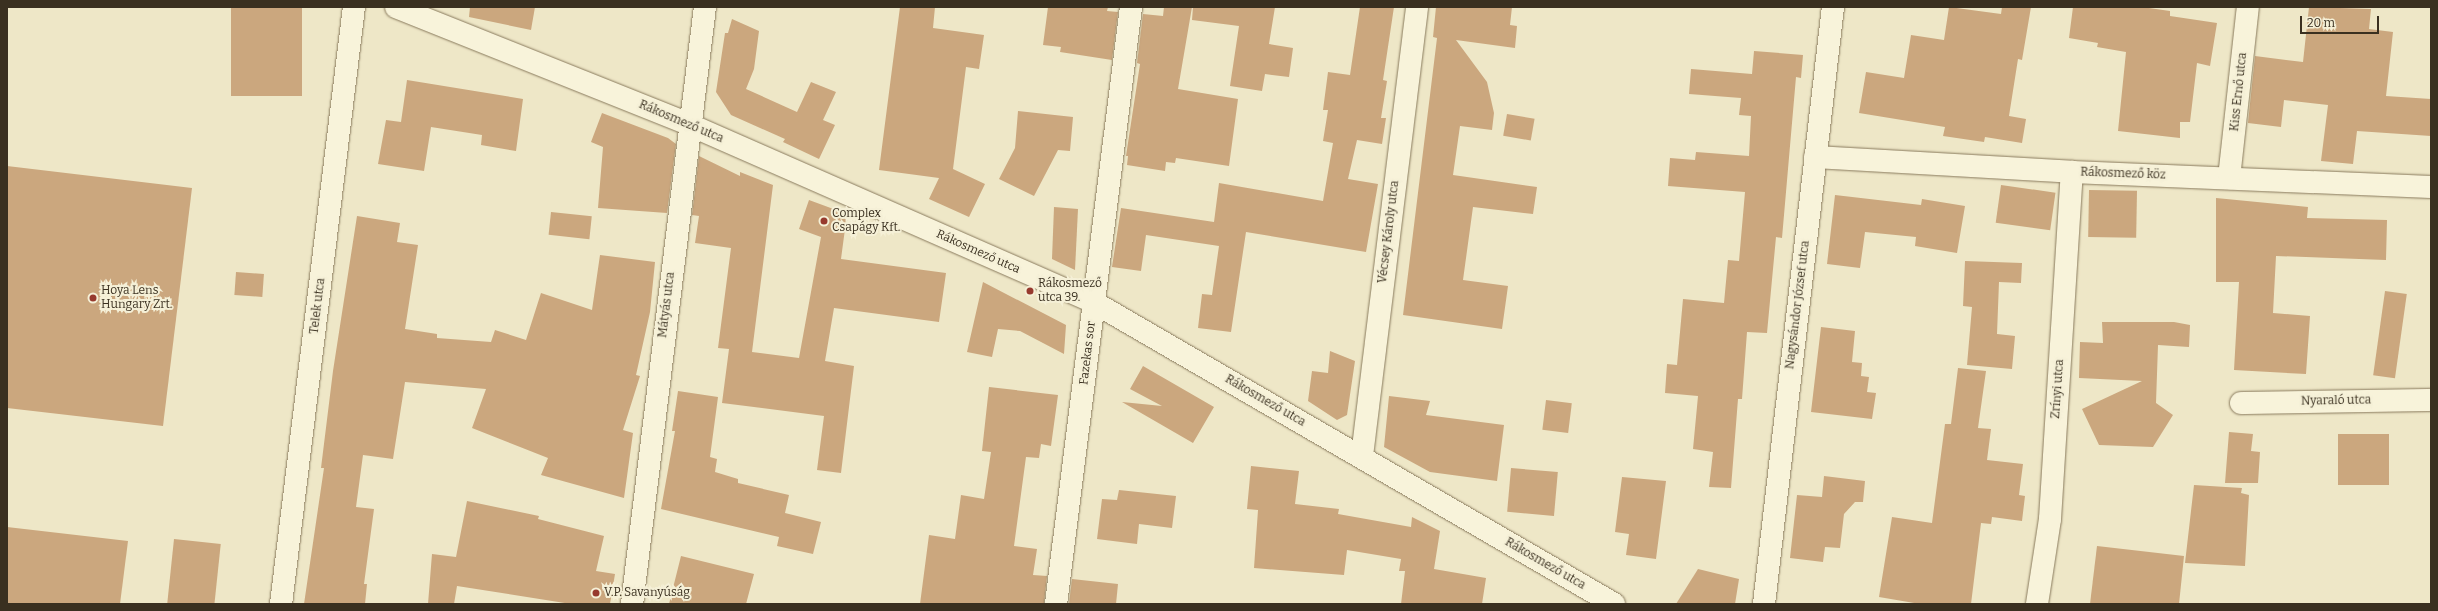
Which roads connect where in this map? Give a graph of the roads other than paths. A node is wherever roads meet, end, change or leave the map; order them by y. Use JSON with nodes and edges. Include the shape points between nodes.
{"nodes":[{"id":1,"x":354,"y":7,"type":"edge"},
{"id":2,"x":396,"y":7,"type":"edge"},
{"id":3,"x":705,"y":7,"type":"edge"},
{"id":4,"x":1131,"y":7,"type":"edge"},
{"id":5,"x":1417,"y":7,"type":"edge"},
{"id":6,"x":1833,"y":7,"type":"edge"},
{"id":7,"x":2248,"y":7,"type":"edge"},
{"id":8,"x":688,"y":124,"type":"junction"},
{"id":9,"x":1815,"y":157,"type":"junction"},
{"id":10,"x":2072,"y":172,"type":"junction"},
{"id":11,"x":2229,"y":178,"type":"junction"},
{"id":12,"x":2431,"y":187,"type":"edge"},
{"id":13,"x":1095,"y":303,"type":"junction"},
{"id":14,"x":2431,"y":400,"type":"edge"},
{"id":15,"x":2241,"y":403,"type":"dead end"},
{"id":16,"x":1362,"y":456,"type":"junction"},
{"id":17,"x":281,"y":604,"type":"edge"},
{"id":18,"x":632,"y":604,"type":"edge"},
{"id":19,"x":1056,"y":604,"type":"edge"},
{"id":20,"x":1614,"y":604,"type":"edge"},
{"id":21,"x":1764,"y":604,"type":"edge"},
{"id":22,"x":2037,"y":604,"type":"edge"}],
"edges":[{"from":1,"to":17,"type":"street","name":"Telek utca"},
{"from":2,"to":8,"type":"street","name":"Rákosmező utca"},
{"from":3,"to":8,"type":"street","name":"Mátyás utca"},
{"from":4,"to":13,"type":"street","name":"Fazekas sor"},
{"from":5,"to":16,"type":"street","name":"Vécsey Károly utca"},
{"from":6,"to":9,"type":"street","name":"Nagysándor József utca"},
{"from":7,"to":11,"type":"street","name":"Kiss Ernő utca"},
{"from":8,"to":13,"type":"street","name":"Rákosmező utca"},
{"from":8,"to":18,"type":"street","name":"Mátyás utca"},
{"from":9,"to":10,"type":"street","name":"Rákosmező köz"},
{"from":9,"to":21,"type":"street","name":"Nagysándor József utca"},
{"from":10,"to":11,"type":"street","name":"Rákosmező köz"},
{"from":10,"to":22,"type":"street","name":"Zrínyi utca","via":[[2050,519]]},
{"from":11,"to":12,"type":"street","name":"Rákosmező köz"},
{"from":13,"to":16,"type":"street","name":"Rákosmező utca"},
{"from":13,"to":19,"type":"street","name":"Fazekas sor"},
{"from":14,"to":15,"type":"street","name":"Nyaraló utca"},
{"from":16,"to":20,"type":"street","name":"Rákosmező utca"}]}
